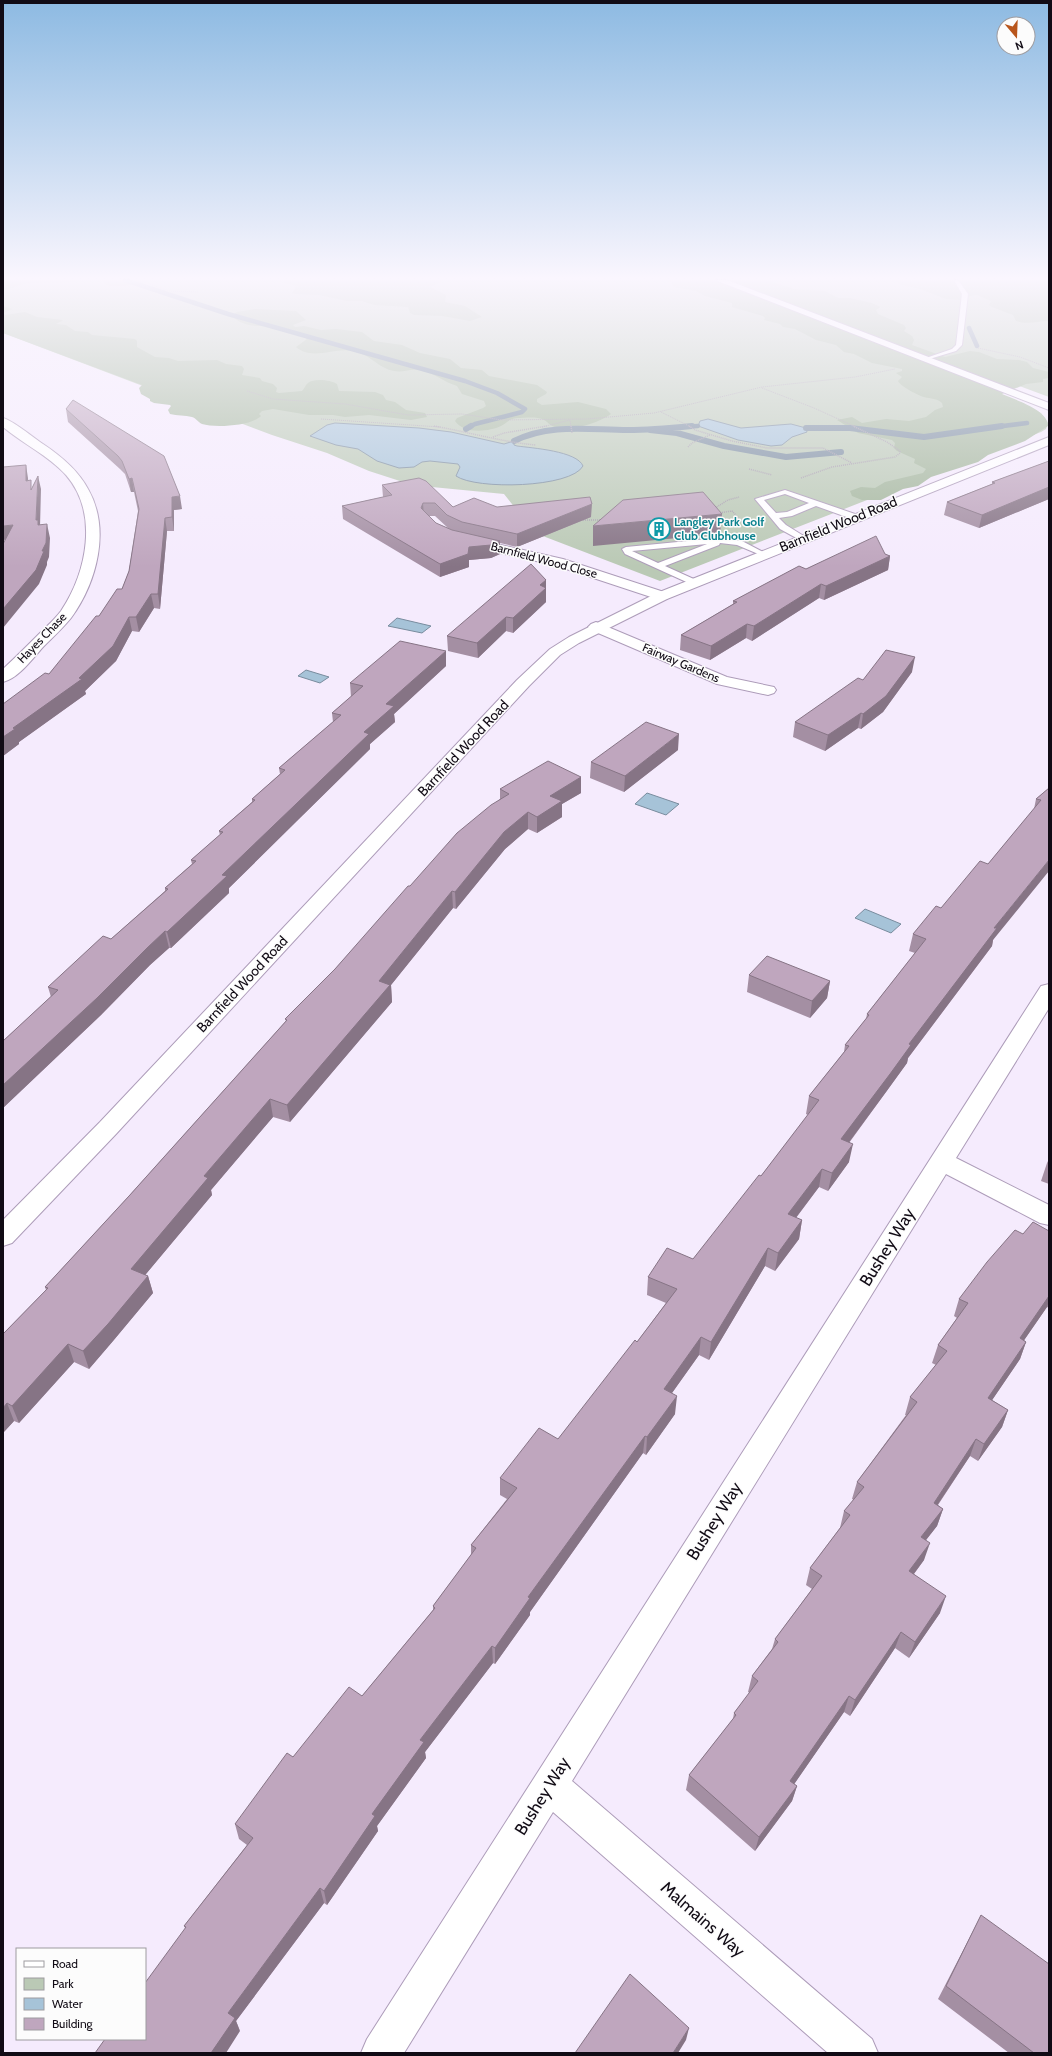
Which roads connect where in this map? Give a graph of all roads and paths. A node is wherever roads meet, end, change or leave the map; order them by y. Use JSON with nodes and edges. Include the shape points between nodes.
{"nodes":[{"id":1,"x":858,"y":376,"type":"edge"},
{"id":2,"x":971,"y":376,"type":"edge"},
{"id":3,"x":762,"y":387,"type":"junction"},
{"id":4,"x":247,"y":391,"type":"dead end"},
{"id":5,"x":1049,"y":407,"type":"edge"},
{"id":6,"x":661,"y":412,"type":"junction"},
{"id":7,"x":321,"y":419,"type":"dead end"},
{"id":8,"x":570,"y":420,"type":"junction"},
{"id":9,"x":5,"y":426,"type":"edge"},
{"id":10,"x":572,"y":432,"type":"dead end"},
{"id":11,"x":710,"y":435,"type":"junction"},
{"id":12,"x":492,"y":438,"type":"junction"},
{"id":13,"x":1049,"y":441,"type":"edge"},
{"id":14,"x":536,"y":445,"type":"dead end"},
{"id":15,"x":688,"y":447,"type":"dead end"},
{"id":16,"x":852,"y":463,"type":"junction"},
{"id":17,"x":796,"y":479,"type":"dead end"},
{"id":18,"x":814,"y":502,"type":"junction"},
{"id":19,"x":714,"y":513,"type":"edge"},
{"id":20,"x":774,"y":516,"type":"junction"},
{"id":21,"x":855,"y":517,"type":"junction"},
{"id":22,"x":575,"y":520,"type":"edge"},
{"id":23,"x":602,"y":520,"type":"edge"},
{"id":24,"x":745,"y":525,"type":"dead end"},
{"id":25,"x":803,"y":538,"type":"junction"},
{"id":26,"x":458,"y":539,"type":"edge"},
{"id":27,"x":719,"y":540,"type":"junction"},
{"id":28,"x":763,"y":554,"type":"junction"},
{"id":29,"x":658,"y":566,"type":"junction"},
{"id":30,"x":693,"y":582,"type":"junction"},
{"id":31,"x":662,"y":596,"type":"junction"},
{"id":32,"x":596,"y":627,"type":"junction"},
{"id":33,"x":3,"y":677,"type":"edge"},
{"id":34,"x":768,"y":690,"type":"dead end"},
{"id":35,"x":1049,"y":991,"type":"edge"},
{"id":36,"x":942,"y":1161,"type":"junction"},
{"id":37,"x":1049,"y":1216,"type":"edge"},
{"id":38,"x":3,"y":1236,"type":"edge"},
{"id":39,"x":548,"y":1785,"type":"junction"},
{"id":40,"x":381,"y":2053,"type":"edge"},
{"id":41,"x":858,"y":2053,"type":"edge"}],
"edges":[{"from":1,"to":3,"type":"path"},
{"from":2,"to":5,"type":"street"},
{"from":3,"to":6,"type":"path"},
{"from":3,"to":16,"type":"path","via":[[856,427],[887,442],[900,453]]},
{"from":4,"to":8,"type":"path","via":[[273,399],[345,404],[408,415],[462,414],[496,419]]},
{"from":6,"to":8,"type":"path","via":[[616,418]]},
{"from":6,"to":11,"type":"path"},
{"from":7,"to":12,"type":"path","via":[[424,425]]},
{"from":8,"to":10,"type":"path"},
{"from":8,"to":12,"type":"path","via":[[545,427],[504,433]]},
{"from":9,"to":33,"type":"street","name":"Hayes Chase","via":[[50,455],[71,473],[85,495],[93,520],[93,557],[66,615]]},
{"from":11,"to":15,"type":"path"},
{"from":11,"to":16,"type":"path","via":[[767,448],[820,448]]},
{"from":12,"to":14,"type":"path"},
{"from":13,"to":21,"type":"street","name":"Barnfield Wood Road"},
{"from":16,"to":17,"type":"path"},
{"from":18,"to":20,"type":"lane","via":[[789,514]]},
{"from":18,"to":20,"type":"lane","via":[[785,492],[760,498],[759,500]]},
{"from":18,"to":21,"type":"lane"},
{"from":19,"to":24,"type":"path","via":[[732,511]]},
{"from":20,"to":25,"type":"lane","via":[[786,530]]},
{"from":21,"to":25,"type":"street","name":"Barnfield Wood Road"},
{"from":22,"to":23,"type":"path"},
{"from":25,"to":28,"type":"street","name":"Barnfield Wood Road"},
{"from":26,"to":31,"type":"street","name":"Barnfield Wood Close","via":[[558,562]]},
{"from":27,"to":28,"type":"lane","via":[[739,544]]},
{"from":27,"to":29,"type":"lane"},
{"from":27,"to":29,"type":"lane","via":[[626,549]]},
{"from":28,"to":30,"type":"street","name":"Barnfield Wood Road"},
{"from":29,"to":30,"type":"lane"},
{"from":30,"to":31,"type":"street","name":"Barnfield Wood Road"},
{"from":31,"to":32,"type":"street","name":"Barnfield Wood Road"},
{"from":32,"to":34,"type":"street","name":"Fairway Gardens","via":[[723,681]]},
{"from":32,"to":38,"type":"street","name":"Barnfield Wood Road","via":[[555,652],[538,667],[108,1128]]},
{"from":35,"to":36,"type":"street","name":"Bushey Way"},
{"from":36,"to":37,"type":"street"},
{"from":36,"to":39,"type":"street","name":"Bushey Way"},
{"from":39,"to":40,"type":"street","name":"Bushey Way"},
{"from":39,"to":41,"type":"street","name":"Malmains Way"}]}
